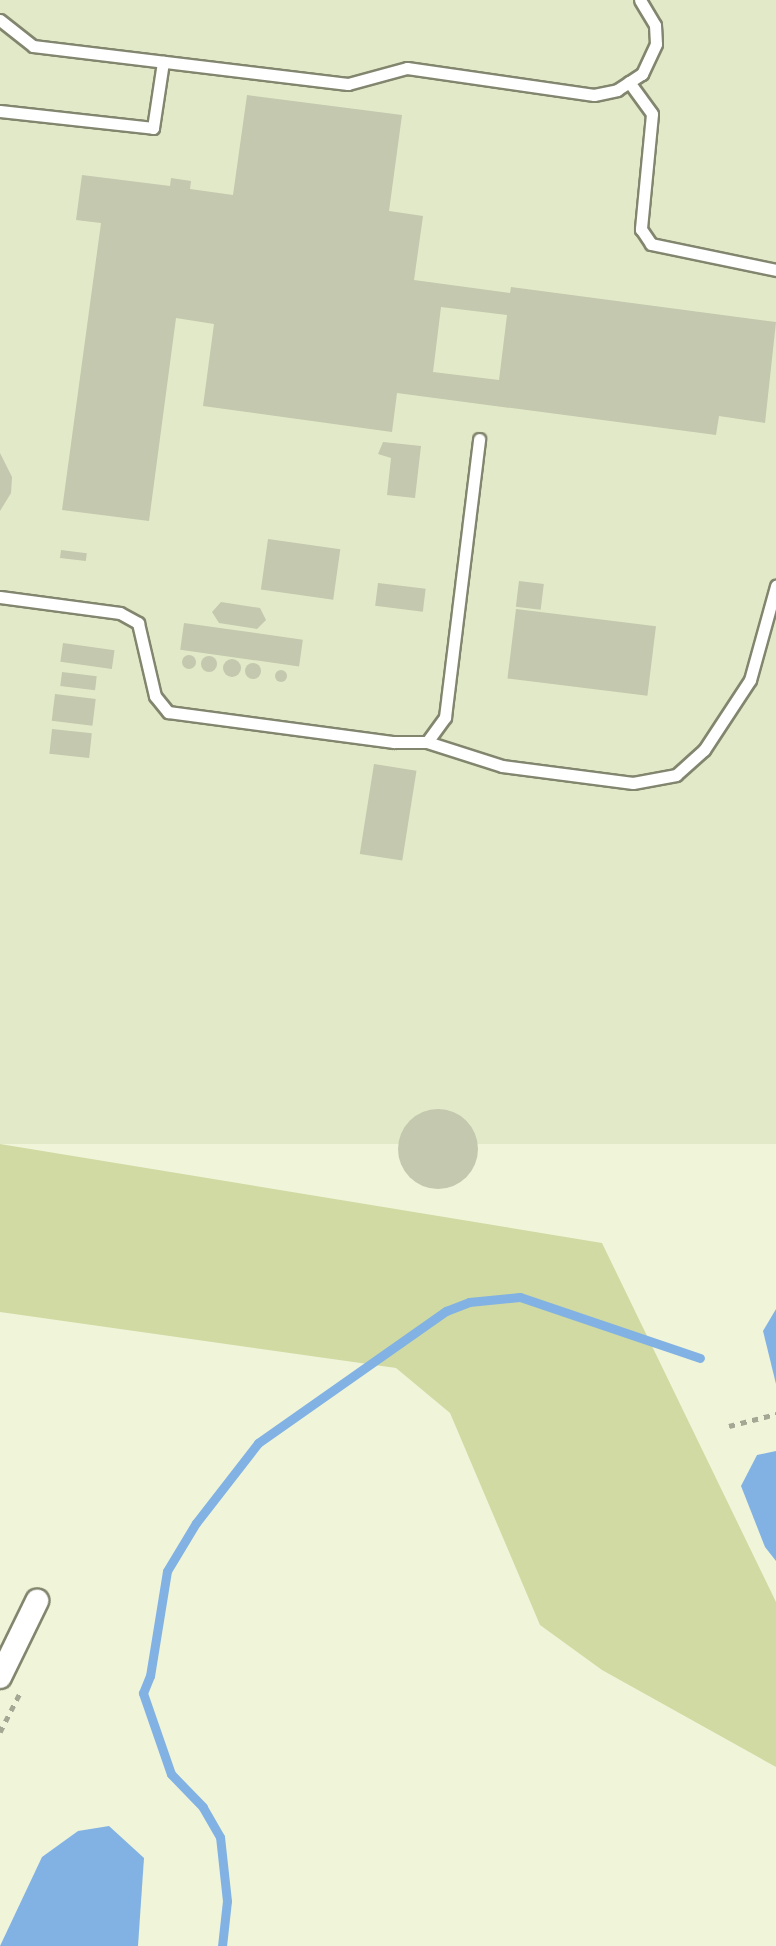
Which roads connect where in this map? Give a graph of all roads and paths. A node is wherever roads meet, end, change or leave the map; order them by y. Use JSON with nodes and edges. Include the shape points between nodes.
{"nodes":[{"id":1,"x":640,"y":0,"type":"edge"},
{"id":2,"x":0,"y":20,"type":"edge"},
{"id":3,"x":163,"y":62,"type":"junction"},
{"id":4,"x":629,"y":82,"type":"junction"},
{"id":5,"x":0,"y":111,"type":"edge"},
{"id":6,"x":776,"y":270,"type":"edge"},
{"id":7,"x":479,"y":439,"type":"dead end"},
{"id":8,"x":776,"y":586,"type":"edge"},
{"id":9,"x":0,"y":597,"type":"edge"},
{"id":10,"x":427,"y":742,"type":"junction"},
{"id":11,"x":776,"y":1414,"type":"edge"},
{"id":12,"x":729,"y":1426,"type":"dead end"},
{"id":13,"x":37,"y":1601,"type":"dead end"},
{"id":14,"x":0,"y":1677,"type":"edge"}],
"edges":[{"from":1,"to":4,"type":"lane","via":[[655,25],[656,44],[642,74]]},
{"from":2,"to":3,"type":"lane","via":[[33,46]]},
{"from":3,"to":4,"type":"lane","via":[[348,84],[407,68],[594,95]]},
{"from":3,"to":5,"type":"lane","via":[[153,128]]},
{"from":4,"to":6,"type":"lane","via":[[652,114],[641,229],[651,244]]},
{"from":7,"to":10,"type":"lane","via":[[445,717]]},
{"from":8,"to":10,"type":"lane","via":[[750,680],[704,750],[676,775],[633,783],[516,768]]},
{"from":9,"to":10,"type":"lane","via":[[120,613],[138,623],[155,696],[168,712]]},
{"from":11,"to":12,"type":"path"},
{"from":13,"to":14,"type":"street"}]}
